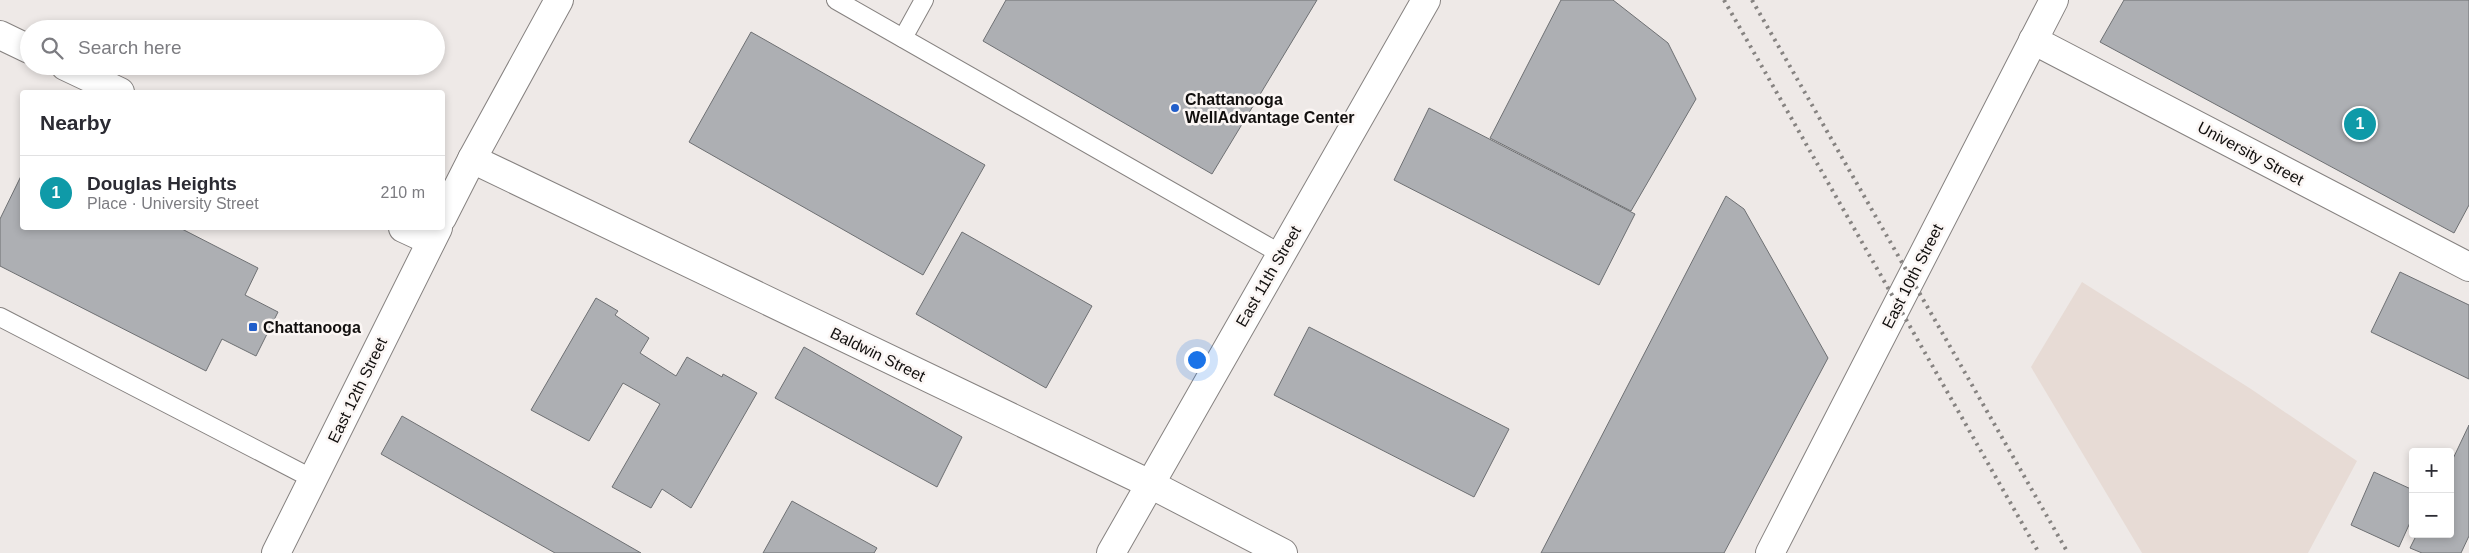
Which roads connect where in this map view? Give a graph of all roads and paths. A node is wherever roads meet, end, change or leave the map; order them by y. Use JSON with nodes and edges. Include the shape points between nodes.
{"nodes":[{"id":1,"x":559,"y":0,"type":"edge"},
{"id":2,"x":836,"y":0,"type":"edge"},
{"id":3,"x":924,"y":0,"type":"edge"},
{"id":4,"x":1426,"y":0,"type":"edge"},
{"id":5,"x":2054,"y":0,"type":"edge"},
{"id":6,"x":0,"y":35,"type":"edge"},
{"id":7,"x":903,"y":38,"type":"junction"},
{"id":8,"x":2034,"y":40,"type":"junction"},
{"id":9,"x":20,"y":45,"type":"edge"},
{"id":10,"x":84,"y":75,"type":"edge"},
{"id":11,"x":116,"y":90,"type":"edge"},
{"id":12,"x":472,"y":158,"type":"junction"},
{"id":13,"x":445,"y":213,"type":"edge"},
{"id":14,"x":436,"y":230,"type":"edge"},
{"id":15,"x":1281,"y":254,"type":"junction"},
{"id":16,"x":2468,"y":264,"type":"edge"},
{"id":17,"x":0,"y":317,"type":"edge"},
{"id":18,"x":312,"y":479,"type":"junction"},
{"id":19,"x":1150,"y":484,"type":"junction"},
{"id":20,"x":276,"y":553,"type":"edge"},
{"id":21,"x":1111,"y":553,"type":"edge"},
{"id":22,"x":1283,"y":553,"type":"edge"},
{"id":23,"x":1770,"y":553,"type":"edge"}],
"edges":[{"from":1,"to":12,"type":"street","name":"East 12th Street"},
{"from":2,"to":7,"type":"lane"},
{"from":3,"to":7,"type":"lane"},
{"from":4,"to":15,"type":"street","name":"East 11th Street"},
{"from":5,"to":8,"type":"street","name":"East 10th Street"},
{"from":6,"to":9,"type":"street"},
{"from":7,"to":15,"type":"lane"},
{"from":8,"to":16,"type":"street","name":"University Street"},
{"from":8,"to":23,"type":"street","name":"East 10th Street"},
{"from":10,"to":11,"type":"street"},
{"from":12,"to":13,"type":"street","name":"East 12th Street"},
{"from":12,"to":19,"type":"street","name":"Baldwin Street"},
{"from":14,"to":18,"type":"street","name":"East 12th Street"},
{"from":15,"to":19,"type":"street","name":"East 11th Street"},
{"from":17,"to":18,"type":"lane"},
{"from":18,"to":20,"type":"street","name":"East 12th Street"},
{"from":19,"to":21,"type":"street","name":"East 11th Street"},
{"from":19,"to":22,"type":"street","name":"Baldwin Street"}]}
